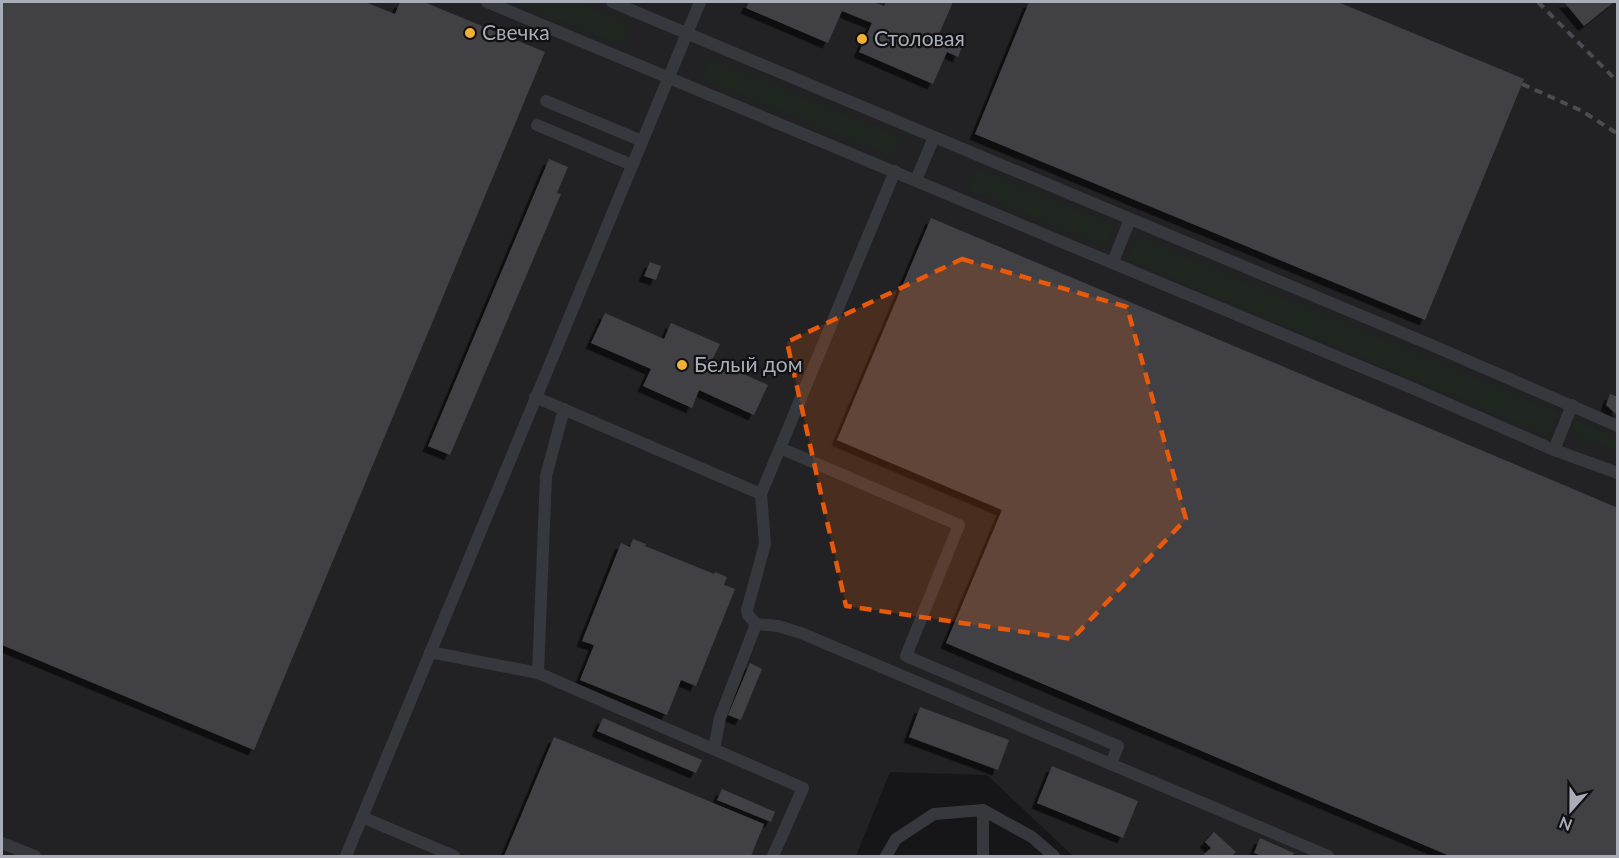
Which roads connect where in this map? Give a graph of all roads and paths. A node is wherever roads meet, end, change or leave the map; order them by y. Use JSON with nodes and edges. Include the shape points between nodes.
{"nodes":[{"id":1,"x":487,"y":2,"type":"edge"},
{"id":2,"x":612,"y":2,"type":"edge"},
{"id":3,"x":700,"y":2,"type":"edge"},
{"id":4,"x":687,"y":33,"type":"junction"},
{"id":5,"x":669,"y":76,"type":"junction"},
{"id":6,"x":546,"y":101,"type":"dead end"},
{"id":7,"x":537,"y":125,"type":"dead end"},
{"id":8,"x":934,"y":137,"type":"junction"},
{"id":9,"x":642,"y":141,"type":"junction"},
{"id":10,"x":632,"y":165,"type":"junction"},
{"id":11,"x":896,"y":171,"type":"junction"},
{"id":12,"x":916,"y":180,"type":"junction"},
{"id":13,"x":1130,"y":219,"type":"junction"},
{"id":14,"x":1113,"y":262,"type":"junction"},
{"id":15,"x":535,"y":397,"type":"junction"},
{"id":16,"x":1572,"y":405,"type":"junction"},
{"id":17,"x":564,"y":409,"type":"junction"},
{"id":18,"x":1617,"y":426,"type":"edge"},
{"id":19,"x":780,"y":448,"type":"junction"},
{"id":20,"x":1554,"y":450,"type":"junction"},
{"id":21,"x":1617,"y":473,"type":"edge"},
{"id":22,"x":761,"y":494,"type":"junction"},
{"id":23,"x":756,"y":624,"type":"junction"},
{"id":24,"x":430,"y":652,"type":"junction"},
{"id":25,"x":538,"y":673,"type":"junction"},
{"id":26,"x":714,"y":749,"type":"junction"},
{"id":27,"x":1111,"y":764,"type":"junction"},
{"id":28,"x":983,"y":810,"type":"junction"},
{"id":29,"x":362,"y":817,"type":"junction"},
{"id":30,"x":2,"y":843,"type":"edge"},
{"id":31,"x":35,"y":856,"type":"edge"},
{"id":32,"x":346,"y":856,"type":"edge"},
{"id":33,"x":454,"y":856,"type":"edge"},
{"id":34,"x":773,"y":856,"type":"edge"},
{"id":35,"x":886,"y":856,"type":"edge"},
{"id":36,"x":983,"y":856,"type":"edge"},
{"id":37,"x":1054,"y":856,"type":"edge"},
{"id":38,"x":1328,"y":856,"type":"edge"}],
"edges":[{"from":1,"to":5,"type":"street"},
{"from":2,"to":4,"type":"street"},
{"from":3,"to":4,"type":"street"},
{"from":4,"to":5,"type":"street"},
{"from":4,"to":8,"type":"street"},
{"from":5,"to":9,"type":"street"},
{"from":5,"to":11,"type":"street"},
{"from":6,"to":9,"type":"street"},
{"from":7,"to":10,"type":"street"},
{"from":8,"to":12,"type":"street"},
{"from":8,"to":13,"type":"street"},
{"from":9,"to":10,"type":"street"},
{"from":10,"to":15,"type":"street"},
{"from":11,"to":12,"type":"street"},
{"from":11,"to":19,"type":"street"},
{"from":12,"to":14,"type":"street"},
{"from":13,"to":14,"type":"street"},
{"from":13,"to":16,"type":"street"},
{"from":14,"to":20,"type":"street"},
{"from":15,"to":17,"type":"street"},
{"from":15,"to":24,"type":"street"},
{"from":16,"to":18,"type":"street"},
{"from":16,"to":20,"type":"street"},
{"from":17,"to":22,"type":"street"},
{"from":17,"to":25,"type":"street","via":[[546,476]]},
{"from":19,"to":22,"type":"street"},
{"from":19,"to":27,"type":"street","via":[[959,525],[906,656],[1118,747]]},
{"from":20,"to":21,"type":"street"},
{"from":22,"to":23,"type":"street","via":[[765,544],[747,610]]},
{"from":23,"to":26,"type":"street","via":[[720,718]]},
{"from":23,"to":27,"type":"street","via":[[801,633]]},
{"from":24,"to":25,"type":"street"},
{"from":24,"to":29,"type":"street"},
{"from":25,"to":26,"type":"street"},
{"from":26,"to":34,"type":"street","via":[[803,788]]},
{"from":27,"to":38,"type":"street"},
{"from":28,"to":35,"type":"street","via":[[934,814],[896,839]]},
{"from":28,"to":36,"type":"street"},
{"from":28,"to":37,"type":"street","via":[[1032,837]]},
{"from":29,"to":32,"type":"street"},
{"from":29,"to":33,"type":"street"},
{"from":30,"to":31,"type":"street"}]}
